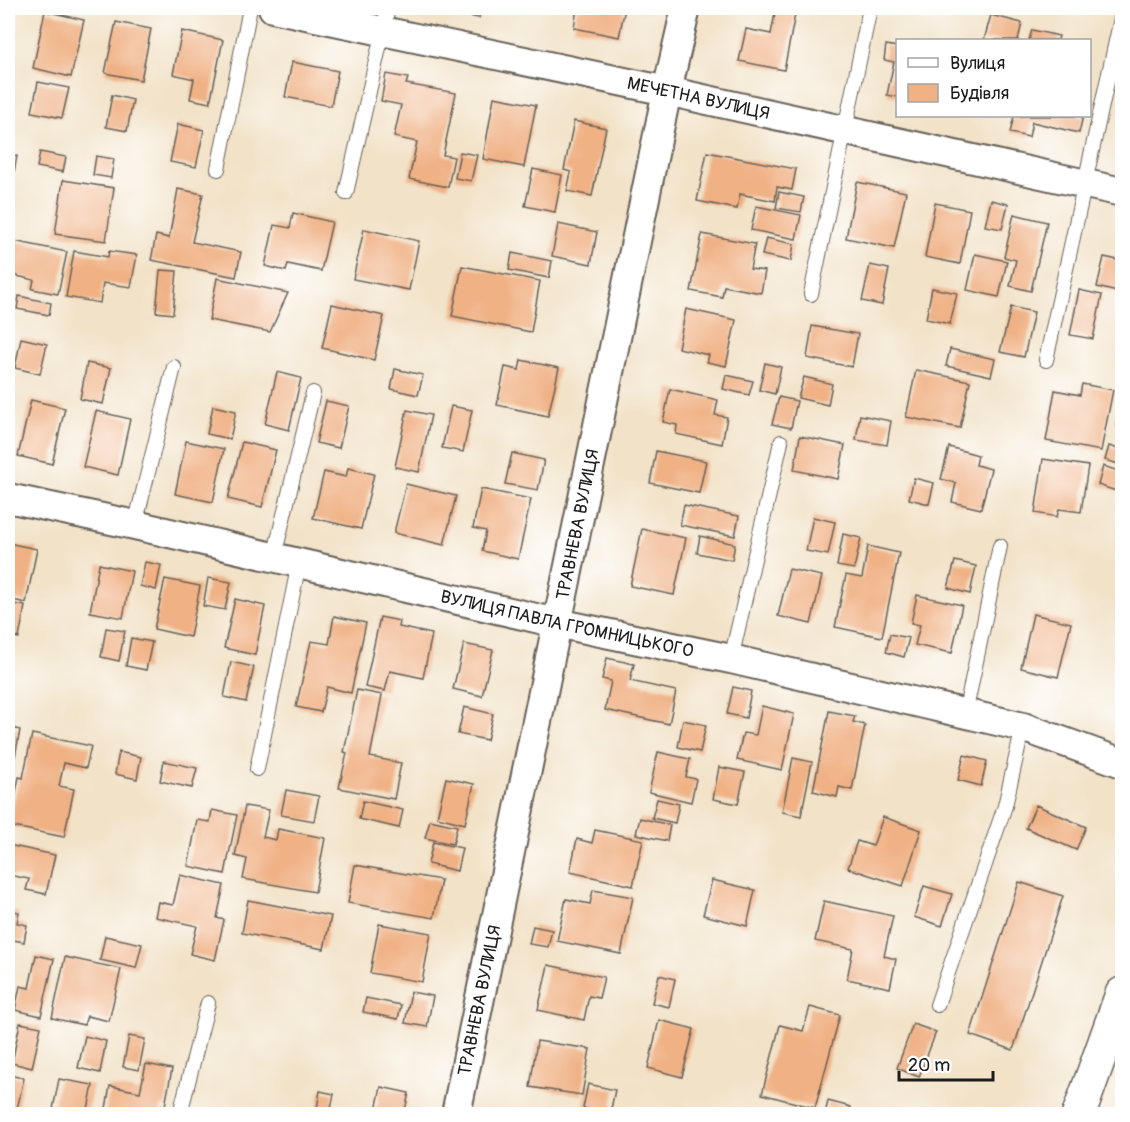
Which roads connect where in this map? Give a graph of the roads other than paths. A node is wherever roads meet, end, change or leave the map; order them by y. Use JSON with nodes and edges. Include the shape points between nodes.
{"nodes":[{"id":1,"x":250,"y":8,"type":"edge"},
{"id":2,"x":273,"y":8,"type":"edge"},
{"id":3,"x":686,"y":8,"type":"edge"},
{"id":4,"x":870,"y":8,"type":"edge"},
{"id":5,"x":1122,"y":14,"type":"edge"},
{"id":6,"x":385,"y":19,"type":"edge"},
{"id":7,"x":667,"y":91,"type":"junction"},
{"id":8,"x":844,"y":130,"type":"junction"},
{"id":9,"x":218,"y":169,"type":"dead end"},
{"id":10,"x":1084,"y":183,"type":"junction"},
{"id":11,"x":1122,"y":192,"type":"edge"},
{"id":12,"x":346,"y":193,"type":"dead end"},
{"id":13,"x":811,"y":294,"type":"dead end"},
{"id":14,"x":1046,"y":360,"type":"dead end"},
{"id":15,"x":174,"y":367,"type":"dead end"},
{"id":16,"x":313,"y":393,"type":"dead end"},
{"id":17,"x":781,"y":442,"type":"dead end"},
{"id":18,"x":8,"y":498,"type":"edge"},
{"id":19,"x":135,"y":525,"type":"junction"},
{"id":20,"x":1000,"y":546,"type":"dead end"},
{"id":21,"x":287,"y":560,"type":"junction"},
{"id":22,"x":557,"y":622,"type":"junction"},
{"id":23,"x":731,"y":659,"type":"junction"},
{"id":24,"x":965,"y":714,"type":"junction"},
{"id":25,"x":1023,"y":727,"type":"junction"},
{"id":26,"x":1122,"y":763,"type":"edge"},
{"id":27,"x":257,"y":769,"type":"dead end"},
{"id":28,"x":1122,"y":994,"type":"edge"},
{"id":29,"x":208,"y":1003,"type":"dead end"},
{"id":30,"x":937,"y":1005,"type":"dead end"},
{"id":31,"x":180,"y":1114,"type":"edge"},
{"id":32,"x":456,"y":1114,"type":"edge"},
{"id":33,"x":1079,"y":1114,"type":"edge"}],
"edges":[{"from":1,"to":9,"type":"lane"},
{"from":2,"to":6,"type":"street","name":"МЕЧЕТНА ВУЛИЦЯ"},
{"from":3,"to":7,"type":"street","name":"ТРАВНЕВА ВУЛИЦЯ"},
{"from":4,"to":8,"type":"lane"},
{"from":5,"to":10,"type":"lane"},
{"from":6,"to":7,"type":"street","name":"МЕЧЕТНА ВУЛИЦЯ"},
{"from":6,"to":12,"type":"lane"},
{"from":7,"to":8,"type":"street","name":"МЕЧЕТНА ВУЛИЦЯ"},
{"from":7,"to":22,"type":"street","name":"ТРАВНЕВА ВУЛИЦЯ"},
{"from":8,"to":10,"type":"street","name":"МЕЧЕТНА ВУЛИЦЯ"},
{"from":8,"to":13,"type":"lane"},
{"from":10,"to":11,"type":"street","name":"МЕЧЕТНА ВУЛИЦЯ"},
{"from":10,"to":14,"type":"lane"},
{"from":15,"to":19,"type":"lane"},
{"from":16,"to":21,"type":"lane"},
{"from":17,"to":23,"type":"lane"},
{"from":18,"to":19,"type":"street","name":"ВУЛИЦЯ ПАВЛА ГРОМНИЦЬКОГО"},
{"from":19,"to":21,"type":"street","name":"ВУЛИЦЯ ПАВЛА ГРОМНИЦЬКОГО"},
{"from":20,"to":24,"type":"lane"},
{"from":21,"to":22,"type":"street","name":"ВУЛИЦЯ ПАВЛА ГРОМНИЦЬКОГО"},
{"from":21,"to":27,"type":"lane"},
{"from":22,"to":23,"type":"street","name":"ВУЛИЦЯ ПАВЛА ГРОМНИЦЬКОГО"},
{"from":22,"to":32,"type":"street","name":"ТРАВНЕВА ВУЛИЦЯ"},
{"from":23,"to":24,"type":"street","name":"ВУЛИЦЯ ПАВЛА ГРОМНИЦЬКОГО"},
{"from":24,"to":25,"type":"street","name":"ВУЛИЦЯ ПАВЛА ГРОМНИЦЬКОГО"},
{"from":25,"to":26,"type":"street","name":"ВУЛИЦЯ ПАВЛА ГРОМНИЦЬКОГО"},
{"from":25,"to":30,"type":"lane","via":[[1005,806]]},
{"from":28,"to":33,"type":"main road"},
{"from":29,"to":31,"type":"lane"}]}
